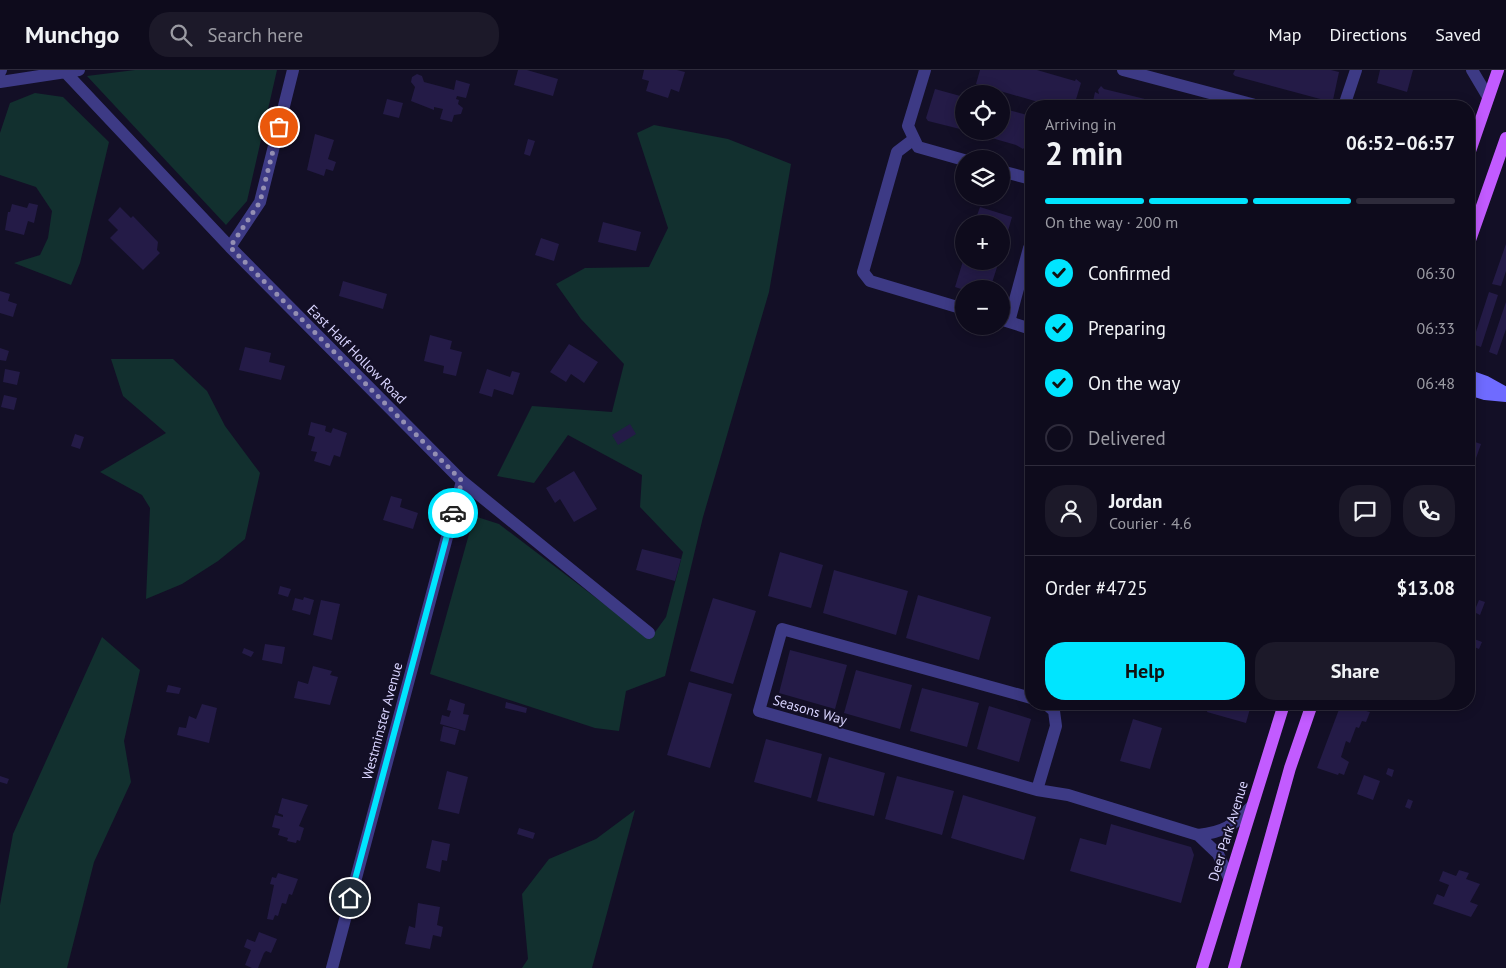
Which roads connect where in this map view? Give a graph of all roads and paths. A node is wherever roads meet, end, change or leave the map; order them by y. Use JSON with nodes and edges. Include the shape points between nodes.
{"nodes":[{"id":1,"x":79,"y":70,"type":"edge"},
{"id":2,"x":293,"y":70,"type":"edge"},
{"id":3,"x":925,"y":70,"type":"edge"},
{"id":4,"x":1123,"y":70,"type":"edge"},
{"id":5,"x":1356,"y":70,"type":"edge"},
{"id":6,"x":1472,"y":70,"type":"edge"},
{"id":7,"x":1498,"y":70,"type":"edge"},
{"id":8,"x":66,"y":72,"type":"junction"},
{"id":9,"x":0,"y":82,"type":"edge"},
{"id":10,"x":1488,"y":97,"type":"junction"},
{"id":11,"x":1234,"y":100,"type":"edge"},
{"id":12,"x":1346,"y":100,"type":"edge"},
{"id":13,"x":1475,"y":136,"type":"edge"},
{"id":14,"x":1506,"y":138,"type":"edge"},
{"id":15,"x":914,"y":140,"type":"junction"},
{"id":16,"x":955,"y":157,"type":"edge"},
{"id":17,"x":1010,"y":173,"type":"edge"},
{"id":18,"x":1025,"y":177,"type":"edge"},
{"id":19,"x":1475,"y":227,"type":"edge"},
{"id":20,"x":230,"y":247,"type":"junction"},
{"id":21,"x":1025,"y":263,"type":"edge"},
{"id":22,"x":955,"y":306,"type":"edge"},
{"id":23,"x":1010,"y":306,"type":"edge"},
{"id":24,"x":1010,"y":323,"type":"edge"},
{"id":25,"x":1025,"y":327,"type":"edge"},
{"id":26,"x":1475,"y":378,"type":"edge"},
{"id":27,"x":1475,"y":391,"type":"edge"},
{"id":28,"x":1506,"y":394,"type":"edge"},
{"id":29,"x":462,"y":481,"type":"junction"},
{"id":30,"x":649,"y":633,"type":"dead end"},
{"id":31,"x":1025,"y":696,"type":"edge"},
{"id":32,"x":1053,"y":710,"type":"edge"},
{"id":33,"x":1282,"y":710,"type":"edge"},
{"id":34,"x":1310,"y":710,"type":"edge"},
{"id":35,"x":1037,"y":790,"type":"junction"},
{"id":36,"x":1251,"y":807,"type":"junction"},
{"id":37,"x":1198,"y":835,"type":"junction"},
{"id":38,"x":1229,"y":878,"type":"junction"},
{"id":39,"x":332,"y":968,"type":"edge"},
{"id":40,"x":1202,"y":968,"type":"edge"},
{"id":41,"x":1234,"y":968,"type":"edge"}],
"edges":[{"from":1,"to":8,"type":"street"},
{"from":2,"to":20,"type":"street","via":[[260,202]]},
{"from":3,"to":15,"type":"street","via":[[908,126]]},
{"from":4,"to":11,"type":"street"},
{"from":5,"to":12,"type":"street"},
{"from":6,"to":10,"type":"street"},
{"from":7,"to":10,"type":"main road"},
{"from":8,"to":9,"type":"street"},
{"from":8,"to":20,"type":"street","name":"East Half Hollow Road"},
{"from":10,"to":13,"type":"main road"},
{"from":14,"to":19,"type":"main road"},
{"from":15,"to":16,"type":"street","via":[[918,147]]},
{"from":15,"to":22,"type":"street","via":[[897,152],[863,272],[870,281]]},
{"from":17,"to":18,"type":"street"},
{"from":20,"to":29,"type":"street","name":"East Half Hollow Road"},
{"from":21,"to":23,"type":"street"},
{"from":24,"to":25,"type":"street"},
{"from":26,"to":28,"type":"street"},
{"from":27,"to":28,"type":"street"},
{"from":29,"to":30,"type":"street","name":"East Half Hollow Road"},
{"from":29,"to":39,"type":"street","name":"Westminster Avenue"},
{"from":31,"to":35,"type":"street","name":"Seasons Way","via":[[782,629],[760,711]]},
{"from":32,"to":35,"type":"street","via":[[1056,726]]},
{"from":33,"to":36,"type":"main road","name":"Deer Park Avenue"},
{"from":34,"to":41,"type":"main road","via":[[1290,768]]},
{"from":35,"to":37,"type":"street","name":"Seasons Way","via":[[1068,795]]},
{"from":36,"to":37,"type":"street","via":[[1229,828]]},
{"from":36,"to":38,"type":"main road","name":"Deer Park Avenue"},
{"from":37,"to":38,"type":"street","via":[[1218,854]]},
{"from":38,"to":40,"type":"main road","name":"Deer Park Avenue"}]}
